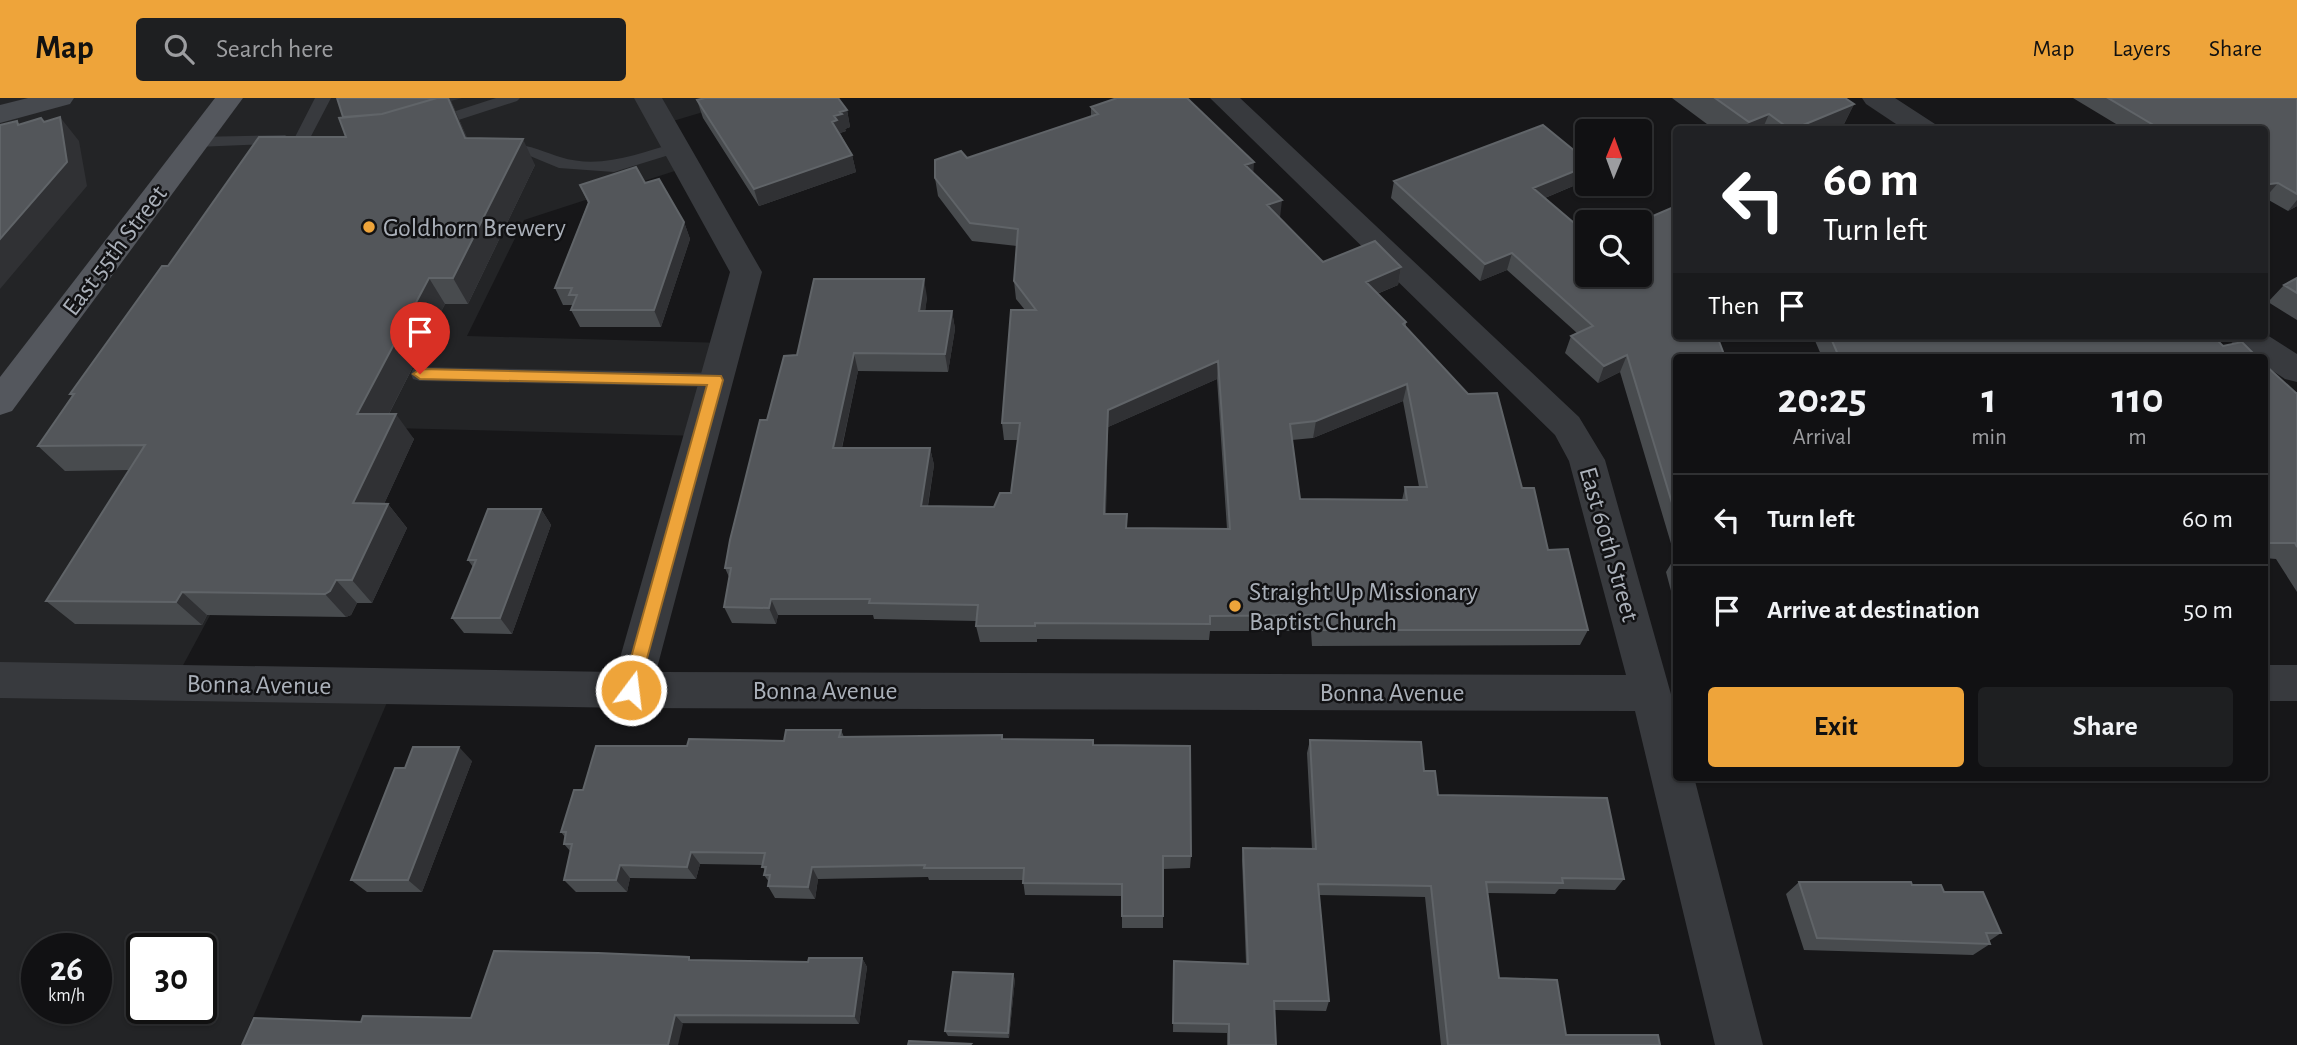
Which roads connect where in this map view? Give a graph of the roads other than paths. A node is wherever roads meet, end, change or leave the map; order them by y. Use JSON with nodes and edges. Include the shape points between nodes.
{"nodes":[{"id":1,"x":229,"y":98,"type":"edge"},
{"id":2,"x":323,"y":98,"type":"edge"},
{"id":3,"x":512,"y":98,"type":"edge"},
{"id":4,"x":648,"y":98,"type":"edge"},
{"id":5,"x":53,"y":99,"type":"edge"},
{"id":6,"x":1884,"y":100,"type":"edge"},
{"id":7,"x":1240,"y":102,"type":"edge"},
{"id":8,"x":0,"y":114,"type":"edge"},
{"id":9,"x":1920,"y":126,"type":"edge"},
{"id":10,"x":418,"y":129,"type":"edge"},
{"id":11,"x":302,"y":139,"type":"junction"},
{"id":12,"x":323,"y":139,"type":"edge"},
{"id":13,"x":196,"y":142,"type":"junction"},
{"id":14,"x":676,"y":148,"type":"junction"},
{"id":15,"x":490,"y":151,"type":"edge"},
{"id":16,"x":2250,"y":340,"type":"edge"},
{"id":17,"x":2297,"y":370,"type":"edge"},
{"id":18,"x":420,"y":374,"type":"dead end"},
{"id":19,"x":716,"y":380,"type":"junction"},
{"id":20,"x":0,"y":402,"type":"edge"},
{"id":21,"x":0,"y":680,"type":"edge"},
{"id":22,"x":1658,"y":680,"type":"edge"},
{"id":23,"x":2268,"y":682,"type":"edge"},
{"id":24,"x":2297,"y":683,"type":"edge"},
{"id":25,"x":631,"y":690,"type":"junction"},
{"id":26,"x":1673,"y":748,"type":"edge"},
{"id":27,"x":1680,"y":781,"type":"edge"},
{"id":28,"x":1739,"y":1045,"type":"edge"}],
"edges":[{"from":1,"to":13,"type":"main road","name":"East 55th Street"},
{"from":2,"to":11,"type":"lane"},
{"from":3,"to":10,"type":"lane"},
{"from":4,"to":14,"type":"street"},
{"from":5,"to":8,"type":"main road"},
{"from":6,"to":9,"type":"street"},
{"from":7,"to":22,"type":"street","name":"East 60th Street","via":[[1567,426],[1587,460]]},
{"from":11,"to":12,"type":"lane"},
{"from":11,"to":13,"type":"lane"},
{"from":13,"to":20,"type":"main road","name":"East 55th Street"},
{"from":14,"to":15,"type":"lane","via":[[614,167],[559,163],[532,151]]},
{"from":14,"to":19,"type":"street","via":[[746,272]]},
{"from":16,"to":17,"type":"street"},
{"from":18,"to":19,"type":"lane"},
{"from":19,"to":25,"type":"street"},
{"from":21,"to":25,"type":"street","name":"Bonna Avenue"},
{"from":22,"to":25,"type":"street","name":"Bonna Avenue"},
{"from":22,"to":26,"type":"street","name":"East 60th Street"},
{"from":23,"to":24,"type":"street"},
{"from":27,"to":28,"type":"street","name":"East 60th Street"}]}
